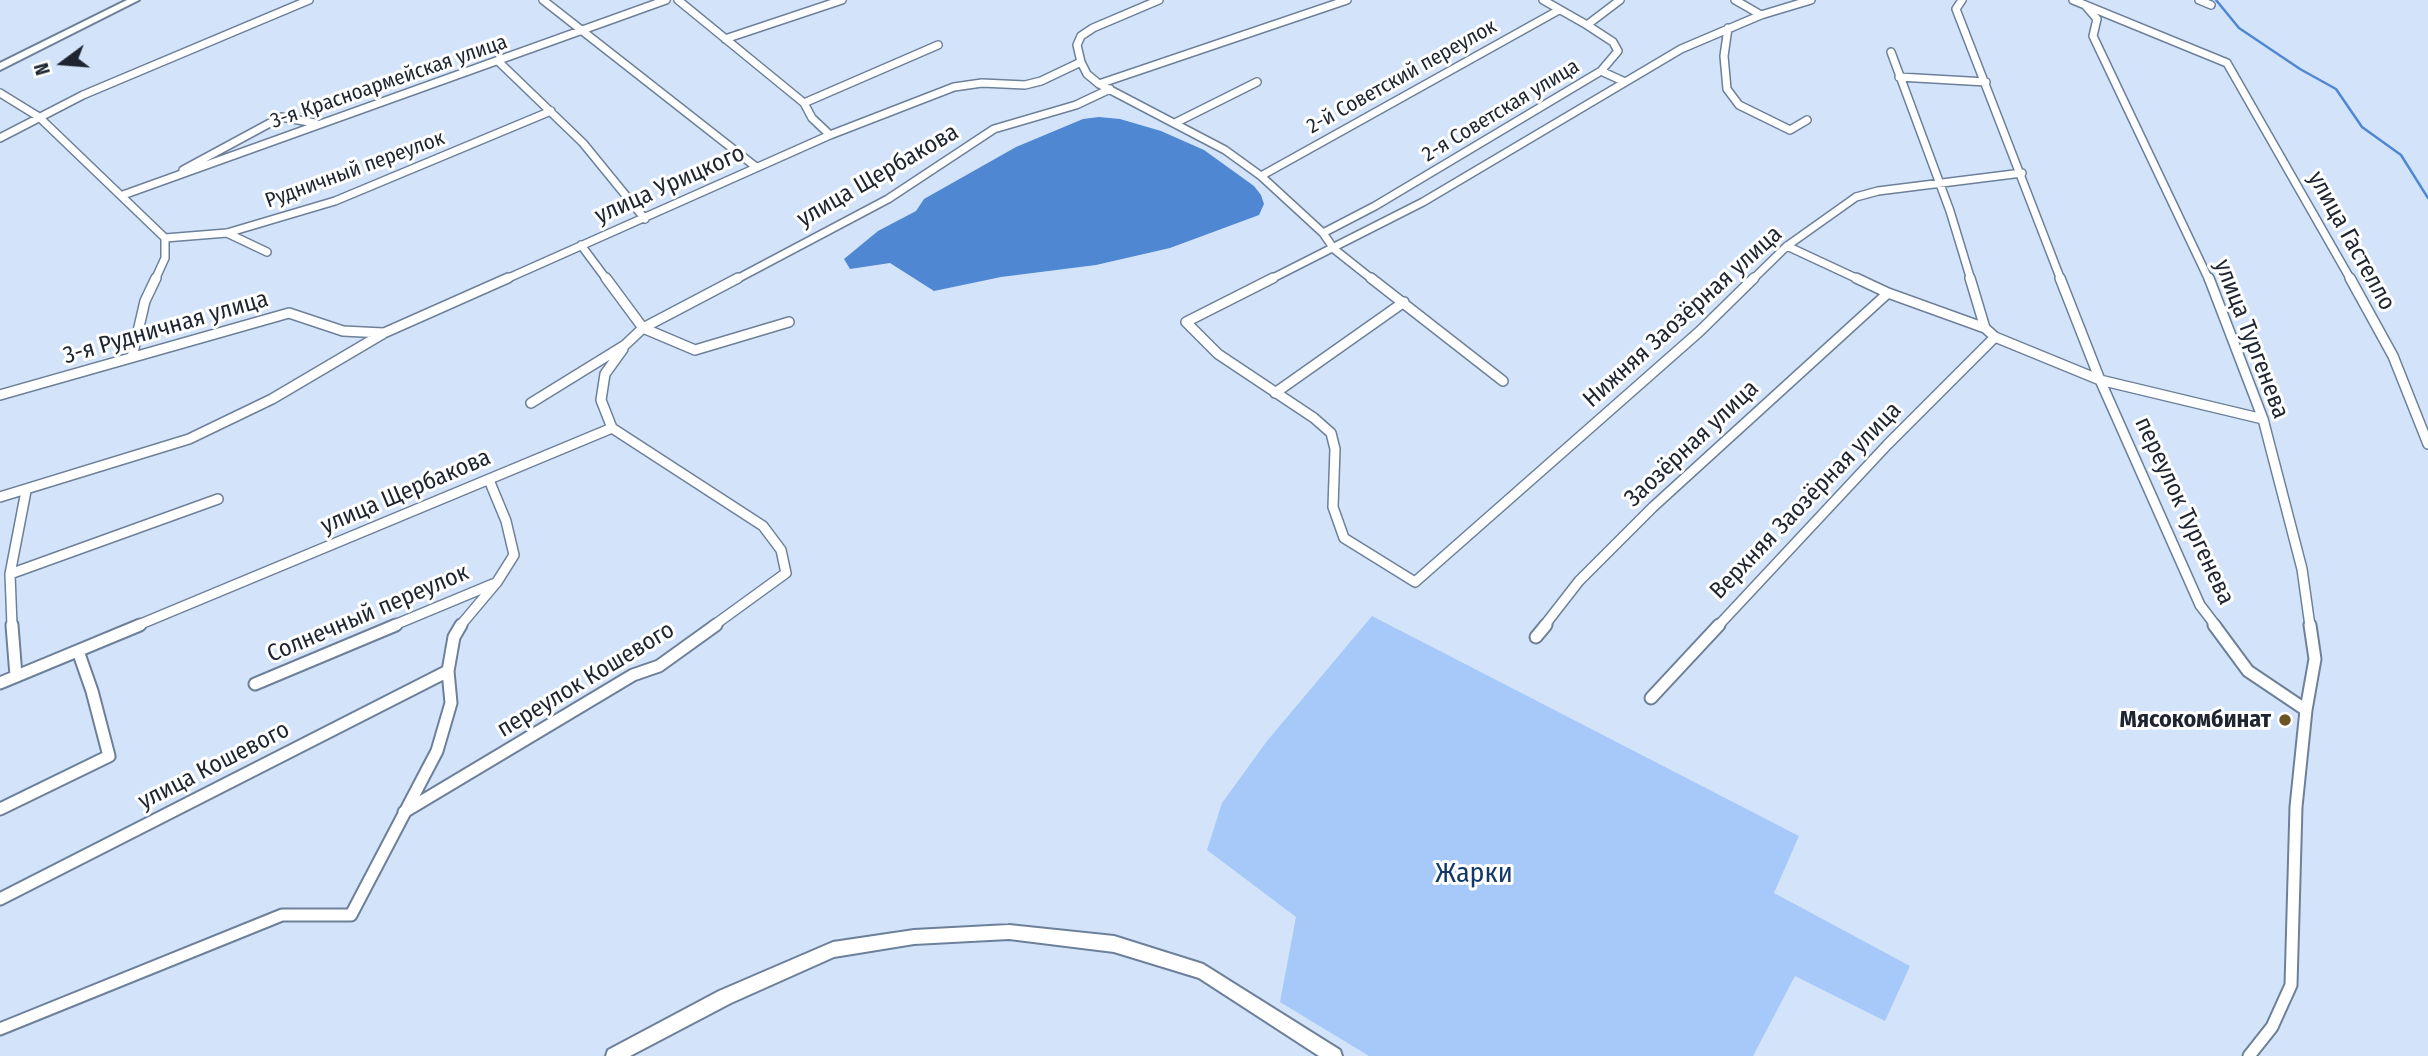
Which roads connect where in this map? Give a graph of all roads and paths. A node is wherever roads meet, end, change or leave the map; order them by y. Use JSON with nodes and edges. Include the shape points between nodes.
{"nodes":[{"id":1,"x":134,"y":0,"type":"edge"},
{"id":2,"x":309,"y":0,"type":"edge"},
{"id":3,"x":542,"y":0,"type":"edge"},
{"id":4,"x":666,"y":0,"type":"edge"},
{"id":5,"x":678,"y":0,"type":"edge"},
{"id":6,"x":842,"y":0,"type":"edge"},
{"id":7,"x":1159,"y":0,"type":"edge"},
{"id":8,"x":1347,"y":0,"type":"edge"},
{"id":9,"x":1543,"y":0,"type":"edge"},
{"id":10,"x":1620,"y":0,"type":"edge"},
{"id":11,"x":1735,"y":0,"type":"edge"},
{"id":12,"x":1811,"y":0,"type":"edge"},
{"id":13,"x":1962,"y":0,"type":"edge"},
{"id":14,"x":2073,"y":0,"type":"edge"},
{"id":15,"x":2199,"y":0,"type":"edge"},
{"id":16,"x":2085,"y":5,"type":"junction"},
{"id":17,"x":2210,"y":5,"type":"dead end"},
{"id":18,"x":1559,"y":10,"type":"junction"},
{"id":19,"x":1760,"y":15,"type":"junction"},
{"id":20,"x":1587,"y":24,"type":"junction"},
{"id":21,"x":1728,"y":28,"type":"junction"},
{"id":22,"x":579,"y":30,"type":"junction"},
{"id":23,"x":725,"y":39,"type":"junction"},
{"id":24,"x":938,"y":45,"type":"dead end"},
{"id":25,"x":1891,"y":52,"type":"dead end"},
{"id":26,"x":499,"y":62,"type":"junction"},
{"id":27,"x":1081,"y":62,"type":"junction"},
{"id":28,"x":0,"y":66,"type":"edge"},
{"id":29,"x":1601,"y":71,"type":"junction"},
{"id":30,"x":1899,"y":77,"type":"junction"},
{"id":31,"x":1257,"y":82,"type":"dead end"},
{"id":32,"x":1625,"y":82,"type":"junction"},
{"id":33,"x":1986,"y":82,"type":"junction"},
{"id":34,"x":1099,"y":84,"type":"junction"},
{"id":35,"x":1110,"y":89,"type":"junction"},
{"id":36,"x":0,"y":93,"type":"edge"},
{"id":37,"x":804,"y":103,"type":"junction"},
{"id":38,"x":551,"y":111,"type":"junction"},
{"id":39,"x":38,"y":117,"type":"junction"},
{"id":40,"x":1807,"y":120,"type":"dead end"},
{"id":41,"x":321,"y":123,"type":"junction"},
{"id":42,"x":1175,"y":123,"type":"junction"},
{"id":43,"x":830,"y":135,"type":"junction"},
{"id":44,"x":0,"y":138,"type":"edge"},
{"id":45,"x":756,"y":167,"type":"junction"},
{"id":46,"x":2022,"y":173,"type":"junction"},
{"id":47,"x":1261,"y":176,"type":"junction"},
{"id":48,"x":168,"y":179,"type":"junction"},
{"id":49,"x":1938,"y":183,"type":"junction"},
{"id":50,"x":123,"y":195,"type":"junction"},
{"id":51,"x":645,"y":219,"type":"junction"},
{"id":52,"x":227,"y":233,"type":"junction"},
{"id":53,"x":1323,"y":233,"type":"junction"},
{"id":54,"x":165,"y":238,"type":"junction"},
{"id":55,"x":581,"y":245,"type":"junction"},
{"id":56,"x":1787,"y":246,"type":"junction"},
{"id":57,"x":1334,"y":249,"type":"junction"},
{"id":58,"x":267,"y":252,"type":"dead end"},
{"id":59,"x":1888,"y":293,"type":"junction"},
{"id":60,"x":1404,"y":302,"type":"junction"},
{"id":61,"x":789,"y":322,"type":"dead end"},
{"id":62,"x":643,"y":328,"type":"junction"},
{"id":63,"x":1985,"y":328,"type":"junction"},
{"id":64,"x":384,"y":332,"type":"junction"},
{"id":65,"x":1995,"y":337,"type":"junction"},
{"id":66,"x":625,"y":345,"type":"junction"},
{"id":67,"x":132,"y":357,"type":"junction"},
{"id":68,"x":2100,"y":380,"type":"junction"},
{"id":69,"x":1503,"y":381,"type":"dead end"},
{"id":70,"x":1275,"y":393,"type":"junction"},
{"id":71,"x":0,"y":396,"type":"edge"},
{"id":72,"x":531,"y":403,"type":"dead end"},
{"id":73,"x":2263,"y":419,"type":"junction"},
{"id":74,"x":612,"y":428,"type":"junction"},
{"id":75,"x":2428,"y":444,"type":"edge"},
{"id":76,"x":489,"y":480,"type":"junction"},
{"id":77,"x":26,"y":491,"type":"junction"},
{"id":78,"x":0,"y":497,"type":"edge"},
{"id":79,"x":218,"y":499,"type":"dead end"},
{"id":80,"x":13,"y":556,"type":"junction"},
{"id":81,"x":0,"y":562,"type":"edge"},
{"id":82,"x":10,"y":574,"type":"junction"},
{"id":83,"x":497,"y":582,"type":"junction"},
{"id":84,"x":1536,"y":637,"type":"dead end"},
{"id":85,"x":78,"y":650,"type":"junction"},
{"id":86,"x":447,"y":671,"type":"junction"},
{"id":87,"x":16,"y":676,"type":"junction"},
{"id":88,"x":0,"y":683,"type":"edge"},
{"id":89,"x":255,"y":684,"type":"dead end"},
{"id":90,"x":1651,"y":698,"type":"dead end"},
{"id":91,"x":2306,"y":710,"type":"junction"},
{"id":92,"x":0,"y":809,"type":"edge"},
{"id":93,"x":403,"y":813,"type":"junction"},
{"id":94,"x":0,"y":899,"type":"edge"},
{"id":95,"x":0,"y":1029,"type":"edge"},
{"id":96,"x":614,"y":1056,"type":"edge"},
{"id":97,"x":1334,"y":1056,"type":"edge"},
{"id":98,"x":2249,"y":1056,"type":"edge"}],
"edges":[{"from":1,"to":28,"type":"main road"},
{"from":2,"to":39,"type":"street"},
{"from":3,"to":22,"type":"street"},
{"from":4,"to":22,"type":"street","name":"3-я Красноармейская улица"},
{"from":5,"to":23,"type":"street"},
{"from":6,"to":23,"type":"street"},
{"from":7,"to":27,"type":"street","via":[[1081,36],[1077,45]]},
{"from":8,"to":34,"type":"street"},
{"from":9,"to":18,"type":"street"},
{"from":10,"to":20,"type":"street","name":"2-я Советская улица"},
{"from":11,"to":19,"type":"street"},
{"from":12,"to":19,"type":"street"},
{"from":13,"to":33,"type":"street","name":"переулок Тургенева","via":[[1956,9]]},
{"from":14,"to":16,"type":"street"},
{"from":15,"to":17,"type":"street"},
{"from":16,"to":73,"type":"street","name":"улица Тургенева","via":[[2097,19],[2093,36],[2219,300]]},
{"from":16,"to":75,"type":"street","name":"улица Гастелло","via":[[2227,63],[2393,356]]},
{"from":18,"to":20,"type":"street"},
{"from":18,"to":47,"type":"street","name":"2-й Советский переулок"},
{"from":19,"to":21,"type":"street"},
{"from":20,"to":29,"type":"street","name":"2-я Советская улица","via":[[1613,42],[1618,51]]},
{"from":21,"to":32,"type":"street"},
{"from":21,"to":40,"type":"street","via":[[1724,56],[1727,89],[1739,105],[1790,130]]},
{"from":22,"to":26,"type":"street","name":"3-я Красноармейская улица"},
{"from":22,"to":45,"type":"street"},
{"from":23,"to":37,"type":"street"},
{"from":24,"to":37,"type":"street"},
{"from":25,"to":30,"type":"street"},
{"from":26,"to":38,"type":"street"},
{"from":26,"to":41,"type":"street","name":"3-я Красноармейская улица"},
{"from":27,"to":34,"type":"street"},
{"from":27,"to":43,"type":"street","name":"улица Урицкого","via":[[1025,85],[954,87]]},
{"from":29,"to":32,"type":"street"},
{"from":29,"to":53,"type":"street","name":"2-я Советская улица"},
{"from":30,"to":33,"type":"street"},
{"from":30,"to":49,"type":"street"},
{"from":31,"to":42,"type":"street"},
{"from":32,"to":57,"type":"street","via":[[1423,202]]},
{"from":33,"to":46,"type":"street","name":"переулок Тургенева"},
{"from":34,"to":35,"type":"street"},
{"from":35,"to":42,"type":"street"},
{"from":35,"to":62,"type":"street","name":"улица Щербакова","via":[[1076,105],[993,129],[888,199]]},
{"from":36,"to":39,"type":"street"},
{"from":37,"to":43,"type":"street"},
{"from":38,"to":51,"type":"street"},
{"from":38,"to":52,"type":"street","name":"Рудничный переулок","via":[[335,201]]},
{"from":39,"to":44,"type":"street"},
{"from":39,"to":50,"type":"street"},
{"from":41,"to":48,"type":"street","name":"3-я Красноармейская улица"},
{"from":41,"to":48,"type":"street","via":[[281,117]]},
{"from":42,"to":47,"type":"street"},
{"from":43,"to":45,"type":"street","name":"улица Урицкого"},
{"from":45,"to":51,"type":"street","name":"улица Урицкого"},
{"from":46,"to":49,"type":"street","name":"Нижняя Заозёрная улица"},
{"from":46,"to":68,"type":"street","name":"переулок Тургенева"},
{"from":47,"to":53,"type":"street"},
{"from":48,"to":50,"type":"street","name":"3-я Красноармейская улица"},
{"from":49,"to":56,"type":"street","name":"Нижняя Заозёрная улица","via":[[1856,198]]},
{"from":49,"to":63,"type":"street"},
{"from":50,"to":54,"type":"street"},
{"from":51,"to":55,"type":"street","name":"улица Урицкого"},
{"from":52,"to":54,"type":"street","name":"Рудничный переулок"},
{"from":52,"to":58,"type":"street"},
{"from":53,"to":57,"type":"street"},
{"from":54,"to":67,"type":"street","via":[[165,258],[145,301]]},
{"from":55,"to":62,"type":"street"},
{"from":55,"to":64,"type":"street","name":"улица Урицкого"},
{"from":56,"to":59,"type":"street"},
{"from":56,"to":70,"type":"street","name":"Нижняя Заозёрная улица","via":[[1700,331],[1415,582],[1344,538],[1333,507],[1335,449],[1331,433]]},
{"from":57,"to":60,"type":"street"},
{"from":57,"to":70,"type":"street","via":[[1186,322],[1218,354]]},
{"from":59,"to":63,"type":"street"},
{"from":59,"to":84,"type":"street","name":"Заозёрная улица","via":[[1653,507],[1579,581]]},
{"from":60,"to":69,"type":"street"},
{"from":60,"to":70,"type":"street"},
{"from":61,"to":62,"type":"street","via":[[695,350]]},
{"from":62,"to":66,"type":"street","name":"улица Щербакова"},
{"from":63,"to":65,"type":"street"},
{"from":64,"to":67,"type":"street","name":"3-я Рудничная улица","via":[[343,331],[289,313]]},
{"from":64,"to":77,"type":"street","name":"улица Урицкого","via":[[272,399],[189,439]]},
{"from":65,"to":68,"type":"street"},
{"from":65,"to":90,"type":"street","name":"Верхняя Заозёрная улица","via":[[1888,444]]},
{"from":66,"to":72,"type":"street","name":"улица Щербакова"},
{"from":66,"to":74,"type":"street","via":[[605,374],[601,400]]},
{"from":67,"to":71,"type":"street","name":"3-я Рудничная улица"},
{"from":68,"to":73,"type":"street"},
{"from":68,"to":91,"type":"street","name":"переулок Тургенева","via":[[2200,605],[2248,671]]},
{"from":73,"to":91,"type":"street","name":"улица Тургенева","via":[[2302,569],[2315,659]]},
{"from":74,"to":76,"type":"street","name":"улица Щербакова"},
{"from":74,"to":93,"type":"street","name":"переулок Кошевого","via":[[763,526],[781,550],[786,573],[659,666],[633,675]]},
{"from":76,"to":83,"type":"street","via":[[514,555]]},
{"from":76,"to":85,"type":"street","name":"улица Щербакова"},
{"from":77,"to":78,"type":"street","name":"улица Урицкого"},
{"from":77,"to":80,"type":"street"},
{"from":79,"to":82,"type":"street"},
{"from":80,"to":81,"type":"street"},
{"from":80,"to":82,"type":"street"},
{"from":82,"to":87,"type":"street"},
{"from":83,"to":86,"type":"street","via":[[454,637]]},
{"from":83,"to":89,"type":"street","name":"Солнечный переулок"},
{"from":85,"to":87,"type":"street","name":"улица Щербакова"},
{"from":85,"to":92,"type":"street","via":[[109,756]]},
{"from":86,"to":93,"type":"street","via":[[452,703],[437,751]]},
{"from":86,"to":94,"type":"street","name":"улица Кошевого"},
{"from":87,"to":88,"type":"street","name":"улица Щербакова"},
{"from":91,"to":98,"type":"street","via":[[2296,807],[2291,985],[2272,1027]]},
{"from":93,"to":95,"type":"street","via":[[351,915],[282,915]]},
{"from":96,"to":97,"type":"street","via":[[725,996],[834,950],[914,937],[1009,932],[1114,944],[1203,972]]}]}
